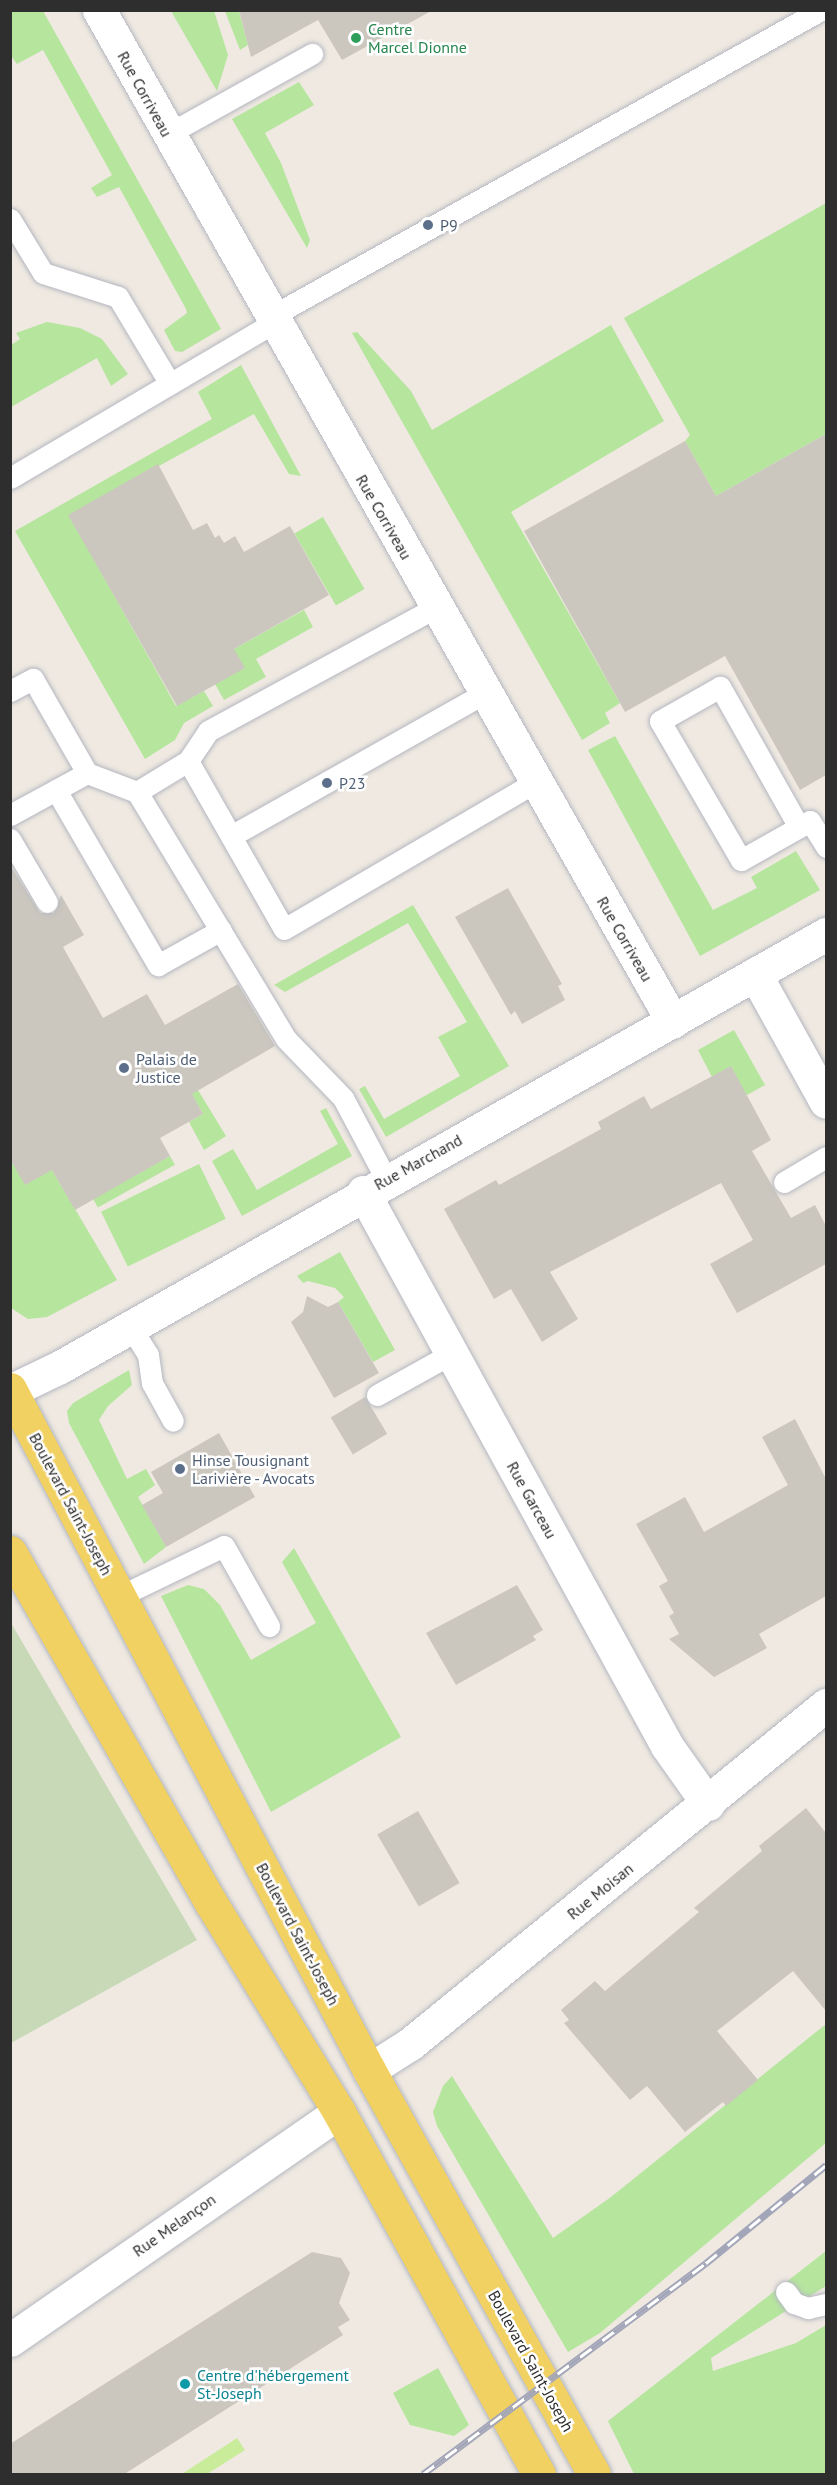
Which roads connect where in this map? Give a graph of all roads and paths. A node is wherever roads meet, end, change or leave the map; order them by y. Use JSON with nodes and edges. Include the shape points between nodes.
{"nodes":[{"id":1,"x":99,"y":10,"type":"edge"},
{"id":2,"x":821,"y":10,"type":"edge"},
{"id":3,"x":312,"y":54,"type":"dead end"},
{"id":4,"x":168,"y":134,"type":"junction"},
{"id":5,"x":10,"y":219,"type":"edge"},
{"id":6,"x":271,"y":320,"type":"junction"},
{"id":7,"x":170,"y":384,"type":"junction"},
{"id":8,"x":10,"y":478,"type":"edge"},
{"id":9,"x":436,"y":607,"type":"junction"},
{"id":10,"x":10,"y":691,"type":"edge"},
{"id":11,"x":485,"y":693,"type":"junction"},
{"id":12,"x":188,"y":761,"type":"junction"},
{"id":13,"x":87,"y":773,"type":"junction"},
{"id":14,"x":536,"y":782,"type":"junction"},
{"id":15,"x":56,"y":790,"type":"junction"},
{"id":16,"x":137,"y":792,"type":"junction"},
{"id":17,"x":10,"y":814,"type":"edge"},
{"id":18,"x":799,"y":827,"type":"junction"},
{"id":19,"x":231,"y":836,"type":"junction"},
{"id":20,"x":10,"y":839,"type":"edge"},
{"id":21,"x":826,"y":847,"type":"edge"},
{"id":22,"x":47,"y":902,"type":"dead end"},
{"id":23,"x":221,"y":930,"type":"junction"},
{"id":24,"x":826,"y":934,"type":"edge"},
{"id":25,"x":755,"y":974,"type":"junction"},
{"id":26,"x":673,"y":1022,"type":"junction"},
{"id":27,"x":826,"y":1102,"type":"edge"},
{"id":28,"x":826,"y":1157,"type":"edge"},
{"id":29,"x":784,"y":1182,"type":"dead end"},
{"id":30,"x":375,"y":1186,"type":"junction"},
{"id":31,"x":130,"y":1326,"type":"junction"},
{"id":32,"x":451,"y":1354,"type":"junction"},
{"id":33,"x":11,"y":1390,"type":"edge"},
{"id":34,"x":377,"y":1395,"type":"dead end"},
{"id":35,"x":173,"y":1421,"type":"dead end"},
{"id":36,"x":10,"y":1552,"type":"edge"},
{"id":37,"x":120,"y":1596,"type":"junction"},
{"id":38,"x":269,"y":1626,"type":"dead end"},
{"id":39,"x":826,"y":1705,"type":"edge"},
{"id":40,"x":708,"y":1804,"type":"junction"},
{"id":41,"x":369,"y":2070,"type":"junction"},
{"id":42,"x":339,"y":2112,"type":"junction"},
{"id":43,"x":786,"y":2292,"type":"dead end"},
{"id":44,"x":826,"y":2304,"type":"edge"},
{"id":45,"x":10,"y":2340,"type":"edge"},
{"id":46,"x":539,"y":2475,"type":"edge"},
{"id":47,"x":594,"y":2475,"type":"edge"}],
"edges":[{"from":1,"to":4,"type":"street","name":"Rue Corriveau"},
{"from":2,"to":6,"type":"lane"},
{"from":3,"to":4,"type":"lane"},
{"from":4,"to":6,"type":"street","name":"Rue Corriveau"},
{"from":5,"to":7,"type":"lane","via":[[43,273],[118,297]]},
{"from":6,"to":7,"type":"lane"},
{"from":6,"to":9,"type":"street","name":"Rue Corriveau"},
{"from":7,"to":8,"type":"lane"},
{"from":9,"to":11,"type":"street","name":"Rue Corriveau"},
{"from":9,"to":12,"type":"lane","via":[[208,731]]},
{"from":10,"to":13,"type":"lane","via":[[33,678]]},
{"from":11,"to":14,"type":"street","name":"Rue Corriveau"},
{"from":11,"to":19,"type":"lane"},
{"from":12,"to":16,"type":"lane"},
{"from":12,"to":19,"type":"lane"},
{"from":13,"to":15,"type":"lane"},
{"from":13,"to":16,"type":"lane"},
{"from":14,"to":19,"type":"lane","via":[[284,929]]},
{"from":14,"to":26,"type":"street","name":"Rue Corriveau"},
{"from":15,"to":17,"type":"lane"},
{"from":15,"to":23,"type":"lane","via":[[158,965]]},
{"from":16,"to":23,"type":"lane"},
{"from":18,"to":18,"type":"lane","via":[[720,687],[660,721],[741,860]]},
{"from":18,"to":21,"type":"lane","via":[[810,821]]},
{"from":20,"to":22,"type":"lane"},
{"from":23,"to":30,"type":"lane","via":[[286,1039],[343,1098]]},
{"from":24,"to":25,"type":"street","name":"Rue Marchand"},
{"from":25,"to":26,"type":"street","name":"Rue Marchand"},
{"from":25,"to":27,"type":"street"},
{"from":26,"to":30,"type":"street","name":"Rue Marchand"},
{"from":28,"to":29,"type":"lane"},
{"from":30,"to":31,"type":"street","name":"Rue Marchand"},
{"from":30,"to":32,"type":"street","name":"Rue Garceau"},
{"from":31,"to":33,"type":"street","name":"Rue Marchand"},
{"from":31,"to":35,"type":"lane","via":[[148,1355],[152,1383]]},
{"from":32,"to":34,"type":"lane"},
{"from":32,"to":40,"type":"street","name":"Rue Garceau","via":[[667,1746]]},
{"from":33,"to":37,"type":"main road","name":"Boulevard Saint-Joseph"},
{"from":36,"to":42,"type":"main road","via":[[211,1903]]},
{"from":37,"to":38,"type":"lane","via":[[224,1546]]},
{"from":37,"to":41,"type":"main road","name":"Boulevard Saint-Joseph"},
{"from":39,"to":40,"type":"street","name":"Rue Moisan"},
{"from":40,"to":41,"type":"street","name":"Rue Moisan","via":[[410,2044]]},
{"from":41,"to":47,"type":"main road","name":"Boulevard Saint-Joseph"},
{"from":42,"to":45,"type":"street","name":"Rue Melançon"},
{"from":42,"to":46,"type":"main road"},
{"from":43,"to":44,"type":"lane","via":[[794,2303],[808,2308]]}]}
